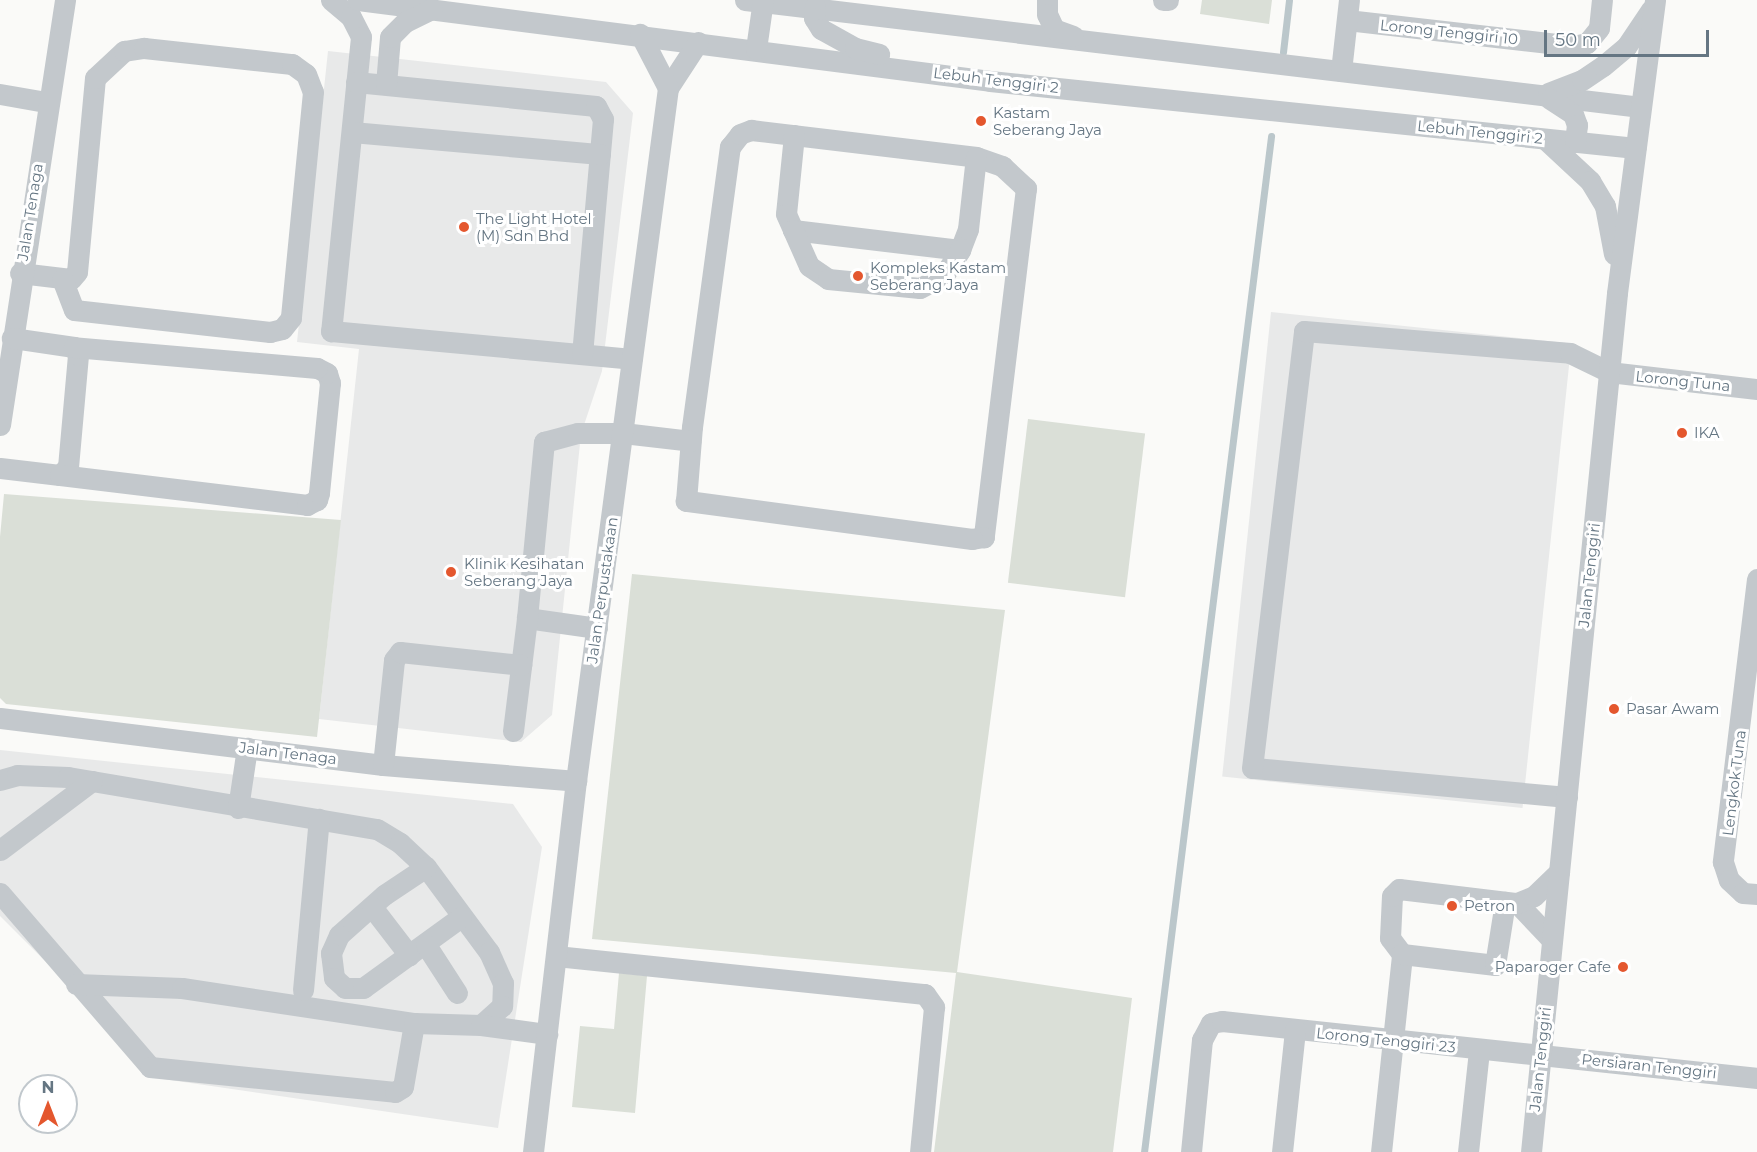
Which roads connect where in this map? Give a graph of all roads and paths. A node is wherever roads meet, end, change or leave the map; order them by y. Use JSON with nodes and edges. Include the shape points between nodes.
{"nodes":[{"id":1,"x":65,"y":0,"type":"edge"},
{"id":2,"x":331,"y":0,"type":"edge"},
{"id":3,"x":358,"y":0,"type":"edge"},
{"id":4,"x":846,"y":0,"type":"edge"},
{"id":5,"x":1047,"y":0,"type":"edge"},
{"id":6,"x":1163,"y":0,"type":"edge"},
{"id":7,"x":1168,"y":0,"type":"edge"},
{"id":8,"x":1602,"y":0,"type":"edge"},
{"id":9,"x":757,"y":1,"type":"edge"},
{"id":10,"x":1655,"y":2,"type":"edge"},
{"id":11,"x":815,"y":7,"type":"junction"},
{"id":12,"x":433,"y":9,"type":"junction"},
{"id":13,"x":1348,"y":10,"type":"edge"},
{"id":14,"x":871,"y":14,"type":"junction"},
{"id":15,"x":640,"y":34,"type":"junction"},
{"id":16,"x":1085,"y":40,"type":"junction"},
{"id":17,"x":698,"y":42,"type":"junction"},
{"id":18,"x":756,"y":49,"type":"junction"},
{"id":19,"x":1341,"y":71,"type":"junction"},
{"id":20,"x":990,"y":81,"type":"junction"},
{"id":21,"x":356,"y":82,"type":"junction"},
{"id":22,"x":386,"y":84,"type":"junction"},
{"id":23,"x":668,"y":88,"type":"junction"},
{"id":24,"x":0,"y":94,"type":"edge"},
{"id":25,"x":1541,"y":95,"type":"junction"},
{"id":26,"x":46,"y":102,"type":"junction"},
{"id":27,"x":1641,"y":107,"type":"junction"},
{"id":28,"x":352,"y":132,"type":"junction"},
{"id":29,"x":794,"y":135,"type":"junction"},
{"id":30,"x":1545,"y":139,"type":"junction"},
{"id":31,"x":1575,"y":142,"type":"junction"},
{"id":32,"x":1636,"y":148,"type":"junction"},
{"id":33,"x":600,"y":154,"type":"junction"},
{"id":34,"x":976,"y":157,"type":"junction"},
{"id":35,"x":793,"y":230,"type":"junction"},
{"id":36,"x":960,"y":250,"type":"junction"},
{"id":37,"x":20,"y":273,"type":"junction"},
{"id":38,"x":62,"y":279,"type":"junction"},
{"id":39,"x":1617,"y":293,"type":"junction"},
{"id":40,"x":12,"y":338,"type":"junction"},
{"id":41,"x":74,"y":347,"type":"junction"},
{"id":42,"x":582,"y":354,"type":"junction"},
{"id":43,"x":632,"y":359,"type":"junction"},
{"id":44,"x":1609,"y":372,"type":"junction"},
{"id":45,"x":1757,"y":389,"type":"edge"},
{"id":46,"x":0,"y":425,"type":"edge"},
{"id":47,"x":624,"y":426,"type":"junction"},
{"id":48,"x":691,"y":434,"type":"junction"},
{"id":49,"x":0,"y":468,"type":"edge"},
{"id":50,"x":60,"y":475,"type":"junction"},
{"id":51,"x":1757,"y":579,"type":"edge"},
{"id":52,"x":527,"y":618,"type":"junction"},
{"id":53,"x":597,"y":628,"type":"junction"},
{"id":54,"x":521,"y":665,"type":"junction"},
{"id":55,"x":1752,"y":666,"type":"edge"},
{"id":56,"x":0,"y":718,"type":"edge"},
{"id":57,"x":513,"y":731,"type":"dead end"},
{"id":58,"x":247,"y":748,"type":"junction"},
{"id":59,"x":383,"y":765,"type":"junction"},
{"id":60,"x":1747,"y":770,"type":"edge"},
{"id":61,"x":0,"y":780,"type":"edge"},
{"id":62,"x":92,"y":781,"type":"junction"},
{"id":63,"x":576,"y":781,"type":"junction"},
{"id":64,"x":1567,"y":797,"type":"junction"},
{"id":65,"x":238,"y":808,"type":"junction"},
{"id":66,"x":319,"y":819,"type":"junction"},
{"id":67,"x":0,"y":850,"type":"edge"},
{"id":68,"x":426,"y":867,"type":"junction"},
{"id":69,"x":1559,"y":872,"type":"junction"},
{"id":70,"x":0,"y":893,"type":"edge"},
{"id":71,"x":1757,"y":894,"type":"edge"},
{"id":72,"x":1511,"y":902,"type":"junction"},
{"id":73,"x":372,"y":907,"type":"junction"},
{"id":74,"x":461,"y":917,"type":"junction"},
{"id":75,"x":1552,"y":940,"type":"junction"},
{"id":76,"x":418,"y":950,"type":"junction"},
{"id":77,"x":1402,"y":954,"type":"junction"},
{"id":78,"x":556,"y":956,"type":"junction"},
{"id":79,"x":76,"y":984,"type":"junction"},
{"id":80,"x":303,"y":990,"type":"dead end"},
{"id":81,"x":458,"y":993,"type":"dead end"},
{"id":82,"x":414,"y":1023,"type":"junction"},
{"id":83,"x":481,"y":1025,"type":"junction"},
{"id":84,"x":1295,"y":1030,"type":"junction"},
{"id":85,"x":547,"y":1034,"type":"junction"},
{"id":86,"x":1394,"y":1041,"type":"junction"},
{"id":87,"x":1479,"y":1050,"type":"junction"},
{"id":88,"x":1541,"y":1054,"type":"junction"},
{"id":89,"x":1757,"y":1078,"type":"edge"},
{"id":90,"x":533,"y":1152,"type":"edge"},
{"id":91,"x":920,"y":1152,"type":"edge"},
{"id":92,"x":1191,"y":1152,"type":"edge"},
{"id":93,"x":1282,"y":1152,"type":"edge"},
{"id":94,"x":1381,"y":1152,"type":"edge"},
{"id":95,"x":1468,"y":1152,"type":"edge"},
{"id":96,"x":1531,"y":1152,"type":"edge"}],
"edges":[{"from":1,"to":26,"type":"street","name":"Jalan Tenaga"},
{"from":2,"to":21,"type":"street","via":[[351,16],[361,37]]},
{"from":3,"to":12,"type":"street","name":"Lebuh Tenggiri 2"},
{"from":4,"to":14,"type":"street"},
{"from":5,"to":16,"type":"street","via":[[1047,14],[1054,29]]},
{"from":6,"to":7,"type":"street"},
{"from":8,"to":13,"type":"street","name":"Lorong Tenggiri 10","via":[[1599,28],[1587,43],[1574,46]]},
{"from":9,"to":11,"type":"street"},
{"from":9,"to":18,"type":"street"},
{"from":10,"to":25,"type":"street","via":[[1626,47],[1603,66],[1582,80]]},
{"from":10,"to":27,"type":"street","name":"Jalan Tenggiri"},
{"from":11,"to":14,"type":"street"},
{"from":11,"to":20,"type":"street","via":[[814,18],[820,29],[855,48]]},
{"from":12,"to":15,"type":"street","name":"Lebuh Tenggiri 2"},
{"from":12,"to":22,"type":"street","via":[[405,22],[390,37]]},
{"from":13,"to":19,"type":"street"},
{"from":14,"to":16,"type":"street"},
{"from":15,"to":17,"type":"street","name":"Lebuh Tenggiri 2"},
{"from":15,"to":23,"type":"street"},
{"from":16,"to":19,"type":"street"},
{"from":17,"to":18,"type":"street","name":"Lebuh Tenggiri 2"},
{"from":17,"to":23,"type":"street"},
{"from":18,"to":20,"type":"street","name":"Lebuh Tenggiri 2"},
{"from":19,"to":25,"type":"street"},
{"from":20,"to":30,"type":"street","name":"Lebuh Tenggiri 2"},
{"from":21,"to":22,"type":"street"},
{"from":21,"to":28,"type":"street"},
{"from":22,"to":33,"type":"street","via":[[596,106],[603,119]]},
{"from":23,"to":43,"type":"street","name":"Jalan Perpustakaan"},
{"from":24,"to":26,"type":"street"},
{"from":25,"to":27,"type":"street"},
{"from":25,"to":31,"type":"street","via":[[1573,114],[1577,125]]},
{"from":26,"to":37,"type":"street","name":"Jalan Tenaga"},
{"from":27,"to":32,"type":"street","name":"Jalan Tenggiri"},
{"from":28,"to":33,"type":"street"},
{"from":28,"to":42,"type":"street","via":[[331,331]]},
{"from":29,"to":34,"type":"street"},
{"from":29,"to":35,"type":"street","via":[[786,214]]},
{"from":29,"to":48,"type":"street","via":[[751,130],[740,135],[730,147]]},
{"from":30,"to":31,"type":"street","name":"Lebuh Tenggiri 2"},
{"from":30,"to":39,"type":"street","via":[[1590,181],[1605,206],[1613,237]]},
{"from":31,"to":32,"type":"street","name":"Lebuh Tenggiri 2"},
{"from":32,"to":39,"type":"street","name":"Jalan Tenggiri"},
{"from":33,"to":42,"type":"street"},
{"from":34,"to":36,"type":"street","via":[[968,229]]},
{"from":34,"to":48,"type":"street","via":[[1002,166],[1026,188],[984,537],[972,539],[686,501]]},
{"from":35,"to":36,"type":"street"},
{"from":35,"to":36,"type":"street","via":[[809,266],[828,279],[920,288],[944,276]]},
{"from":37,"to":38,"type":"street"},
{"from":37,"to":40,"type":"street","name":"Jalan Tenaga"},
{"from":38,"to":38,"type":"street","via":[[70,279],[78,272],[95,78],[110,62],[124,51],[144,48],[292,64],[306,74],[313,93],[291,318],[282,329],[270,332],[74,310]]},
{"from":39,"to":44,"type":"street","name":"Jalan Tenggiri"},
{"from":40,"to":41,"type":"street"},
{"from":40,"to":46,"type":"street","name":"Jalan Tenaga"},
{"from":41,"to":50,"type":"street","via":[[78,355],[68,466]]},
{"from":41,"to":50,"type":"street","via":[[317,368],[327,373],[330,383],[319,493],[317,500],[307,505]]},
{"from":42,"to":43,"type":"street"},
{"from":43,"to":47,"type":"street","name":"Jalan Perpustakaan"},
{"from":44,"to":45,"type":"street","name":"Lorong Tuna"},
{"from":44,"to":64,"type":"street","name":"Jalan Tenggiri"},
{"from":44,"to":64,"type":"street","via":[[1570,352],[1305,331],[1252,768]]},
{"from":47,"to":48,"type":"street"},
{"from":47,"to":52,"type":"street","via":[[567,434],[544,442]]},
{"from":47,"to":53,"type":"street","name":"Jalan Perpustakaan"},
{"from":49,"to":50,"type":"street"},
{"from":51,"to":55,"type":"street","name":"Lengkok Tuna"},
{"from":52,"to":53,"type":"street"},
{"from":52,"to":54,"type":"street"},
{"from":53,"to":63,"type":"street","name":"Jalan Perpustakaan"},
{"from":54,"to":57,"type":"street"},
{"from":54,"to":59,"type":"street","via":[[400,652],[394,660]]},
{"from":55,"to":60,"type":"street","name":"Lengkok Tuna"},
{"from":56,"to":58,"type":"street","name":"Jalan Tenaga"},
{"from":58,"to":59,"type":"street","name":"Jalan Tenaga"},
{"from":58,"to":65,"type":"street"},
{"from":59,"to":63,"type":"street","name":"Jalan Tenaga"},
{"from":60,"to":71,"type":"street","name":"Lengkok Tuna","via":[[1723,862],[1729,880],[1743,893]]},
{"from":61,"to":62,"type":"street","via":[[17,775]]},
{"from":62,"to":65,"type":"street"},
{"from":62,"to":67,"type":"street"},
{"from":63,"to":78,"type":"street","name":"Jalan Perpustakaan"},
{"from":64,"to":69,"type":"street","name":"Jalan Tenggiri"},
{"from":65,"to":66,"type":"street"},
{"from":66,"to":68,"type":"street","via":[[377,829],[400,843]]},
{"from":66,"to":80,"type":"street"},
{"from":68,"to":73,"type":"street"},
{"from":68,"to":74,"type":"street"},
{"from":69,"to":72,"type":"street","via":[[1534,896]]},
{"from":69,"to":75,"type":"street","name":"Jalan Tenggiri"},
{"from":70,"to":79,"type":"street"},
{"from":72,"to":75,"type":"street"},
{"from":72,"to":77,"type":"street","via":[[1495,965]]},
{"from":72,"to":77,"type":"street","via":[[1399,889],[1392,896],[1390,938]]},
{"from":73,"to":76,"type":"street"},
{"from":73,"to":76,"type":"street","via":[[339,935],[331,953],[334,978],[345,988],[363,988]]},
{"from":74,"to":76,"type":"street"},
{"from":74,"to":83,"type":"street","via":[[489,952],[503,983],[502,1006]]},
{"from":75,"to":88,"type":"street","name":"Jalan Tenggiri"},
{"from":76,"to":81,"type":"street"},
{"from":77,"to":86,"type":"street"},
{"from":78,"to":85,"type":"street","name":"Jalan Perpustakaan"},
{"from":78,"to":91,"type":"street","via":[[925,994],[934,1007]]},
{"from":79,"to":82,"type":"street","via":[[113,983],[232,993]]},
{"from":79,"to":82,"type":"street","via":[[150,1067],[176,1071],[395,1092],[403,1087]]},
{"from":82,"to":83,"type":"street"},
{"from":83,"to":85,"type":"street"},
{"from":84,"to":86,"type":"street","name":"Lorong Tenggiri 23"},
{"from":84,"to":92,"type":"street","name":"Lorong Tenggiri 23","via":[[1232,1020],[1211,1023],[1202,1040]]},
{"from":84,"to":93,"type":"street"},
{"from":85,"to":90,"type":"street","name":"Jalan Perpustakaan"},
{"from":86,"to":87,"type":"street","name":"Lorong Tenggiri 23"},
{"from":86,"to":94,"type":"street"},
{"from":87,"to":88,"type":"street","name":"Lorong Tenggiri 23"},
{"from":87,"to":95,"type":"street"},
{"from":88,"to":89,"type":"street","name":"Persiaran Tenggiri"},
{"from":88,"to":96,"type":"street","name":"Jalan Tenggiri"}]}
